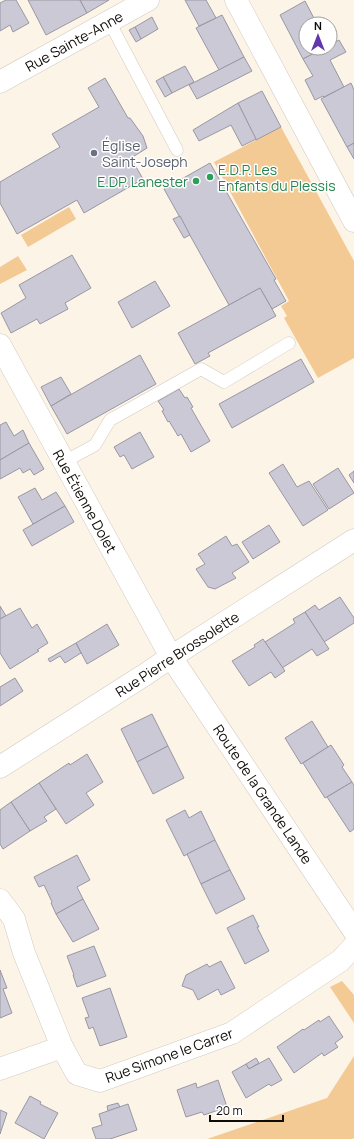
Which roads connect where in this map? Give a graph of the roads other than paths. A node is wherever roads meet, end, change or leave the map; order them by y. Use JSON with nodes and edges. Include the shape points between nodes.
{"nodes":[{"id":1,"x":148,"y":0,"type":"edge"},
{"id":2,"x":236,"y":0,"type":"edge"},
{"id":3,"x":109,"y":22,"type":"junction"},
{"id":4,"x":0,"y":82,"type":"edge"},
{"id":5,"x":177,"y":150,"type":"dead end"},
{"id":6,"x":354,"y":220,"type":"edge"},
{"id":7,"x":289,"y":343,"type":"dead end"},
{"id":8,"x":0,"y":345,"type":"edge"},
{"id":9,"x":64,"y":462,"type":"junction"},
{"id":10,"x":354,"y":540,"type":"edge"},
{"id":11,"x":171,"y":657,"type":"junction"},
{"id":12,"x":0,"y":766,"type":"edge"},
{"id":13,"x":0,"y":900,"type":"edge"},
{"id":14,"x":7,"y":923,"type":"edge"},
{"id":15,"x":354,"y":931,"type":"edge"},
{"id":16,"x":354,"y":946,"type":"edge"},
{"id":17,"x":62,"y":1048,"type":"junction"},
{"id":18,"x":0,"y":1069,"type":"edge"}],
"edges":[{"from":1,"to":3,"type":"street","name":"Rue Sainte-Anne"},
{"from":2,"to":6,"type":"street"},
{"from":3,"to":4,"type":"street","name":"Rue Sainte-Anne"},
{"from":3,"to":5,"type":"lane"},
{"from":7,"to":9,"type":"lane","via":[[224,382],[201,369],[110,420],[95,445]]},
{"from":8,"to":9,"type":"street","name":"Rue Étienne Dolet"},
{"from":9,"to":11,"type":"street","name":"Rue Étienne Dolet"},
{"from":10,"to":11,"type":"street","name":"Rue Pierre Brossolette"},
{"from":11,"to":12,"type":"street","name":"Rue Pierre Brossolette"},
{"from":11,"to":15,"type":"street","name":"Route de la Grande Lande"},
{"from":13,"to":14,"type":"street","name":"Rue Simone le Carrer"},
{"from":14,"to":17,"type":"street","name":"Rue Simone le Carrer","via":[[24,952]]},
{"from":16,"to":17,"type":"street","name":"Rue Simone le Carrer","via":[[340,961],[232,1033],[100,1081],[76,1074]]},
{"from":17,"to":18,"type":"street"}]}
